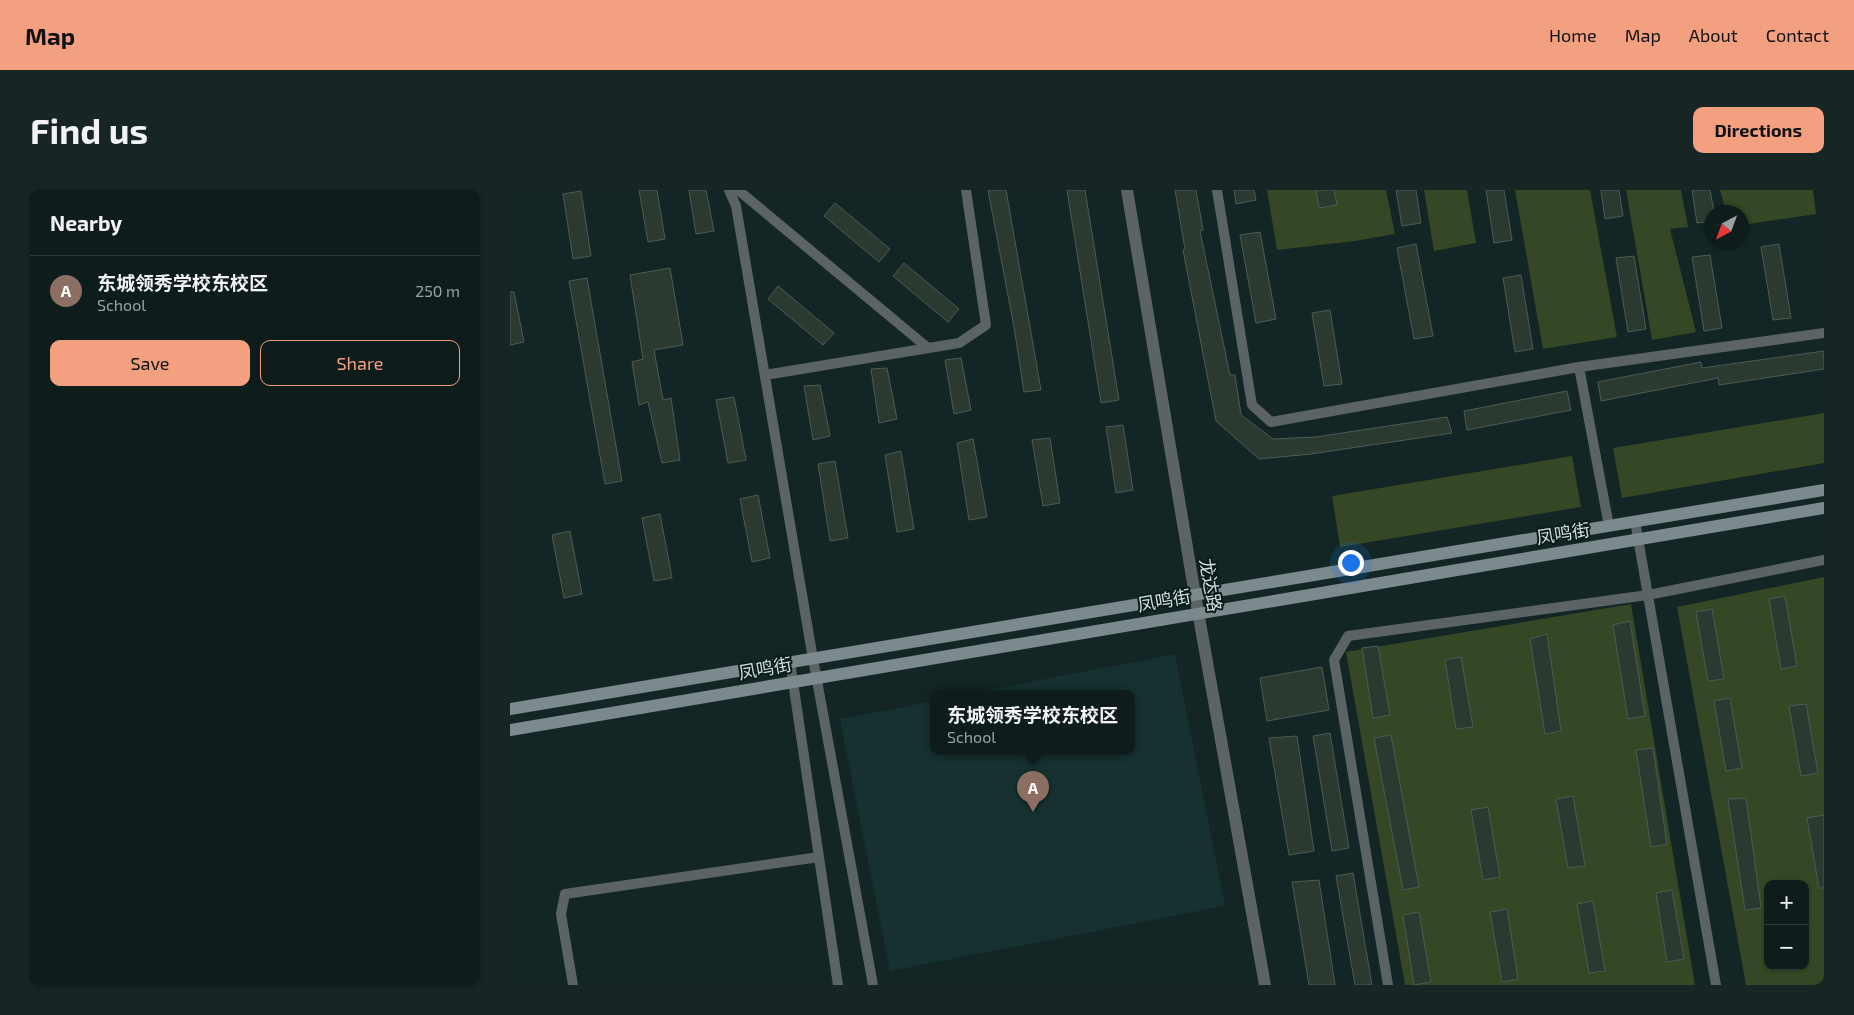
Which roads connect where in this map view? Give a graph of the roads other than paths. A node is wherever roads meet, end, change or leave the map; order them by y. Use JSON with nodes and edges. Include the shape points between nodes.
{"nodes":[{"id":1,"x":729,"y":190,"type":"edge"},
{"id":2,"x":738,"y":190,"type":"edge"},
{"id":3,"x":966,"y":190,"type":"edge"},
{"id":4,"x":1127,"y":190,"type":"edge"},
{"id":5,"x":1217,"y":190,"type":"edge"},
{"id":6,"x":1824,"y":333,"type":"edge"},
{"id":7,"x":928,"y":348,"type":"junction"},
{"id":8,"x":1579,"y":367,"type":"junction"},
{"id":9,"x":765,"y":375,"type":"junction"},
{"id":10,"x":1824,"y":490,"type":"edge"},
{"id":11,"x":1824,"y":508,"type":"edge"},
{"id":12,"x":1635,"y":521,"type":"junction"},
{"id":13,"x":1609,"y":526,"type":"junction"},
{"id":14,"x":1638,"y":539,"type":"junction"},
{"id":15,"x":1824,"y":560,"type":"edge"},
{"id":16,"x":1194,"y":594,"type":"junction"},
{"id":17,"x":1648,"y":595,"type":"junction"},
{"id":18,"x":1198,"y":612,"type":"junction"},
{"id":19,"x":814,"y":658,"type":"junction"},
{"id":20,"x":790,"y":662,"type":"junction"},
{"id":21,"x":817,"y":677,"type":"junction"},
{"id":22,"x":793,"y":681,"type":"junction"},
{"id":23,"x":510,"y":709,"type":"edge"},
{"id":24,"x":510,"y":730,"type":"edge"},
{"id":25,"x":819,"y":857,"type":"junction"},
{"id":26,"x":573,"y":985,"type":"edge"},
{"id":27,"x":838,"y":985,"type":"edge"},
{"id":28,"x":872,"y":985,"type":"edge"},
{"id":29,"x":1266,"y":985,"type":"edge"},
{"id":30,"x":1388,"y":985,"type":"edge"},
{"id":31,"x":1716,"y":985,"type":"edge"}],
"edges":[{"from":1,"to":9,"type":"street","via":[[736,206]]},
{"from":2,"to":7,"type":"street"},
{"from":3,"to":7,"type":"street","via":[[986,324],[959,343]]},
{"from":4,"to":16,"type":"street","name":"龙达路"},
{"from":5,"to":8,"type":"street","via":[[1252,405],[1271,422]]},
{"from":6,"to":8,"type":"street"},
{"from":7,"to":9,"type":"street"},
{"from":8,"to":13,"type":"street"},
{"from":9,"to":19,"type":"street"},
{"from":10,"to":12,"type":"main road","name":"凤鸣街"},
{"from":11,"to":14,"type":"main road","name":"凤鸣街"},
{"from":12,"to":13,"type":"main road","name":"凤鸣街"},
{"from":12,"to":14,"type":"street"},
{"from":13,"to":16,"type":"main road","name":"凤鸣街"},
{"from":14,"to":17,"type":"street"},
{"from":14,"to":18,"type":"main road","name":"凤鸣街"},
{"from":15,"to":17,"type":"street"},
{"from":16,"to":18,"type":"street","name":"龙达路"},
{"from":16,"to":19,"type":"main road","name":"凤鸣街"},
{"from":17,"to":30,"type":"street","via":[[1348,636],[1334,660]]},
{"from":17,"to":31,"type":"street"},
{"from":18,"to":21,"type":"main road","name":"凤鸣街"},
{"from":18,"to":29,"type":"street","name":"龙达路"},
{"from":19,"to":20,"type":"main road","name":"凤鸣街"},
{"from":19,"to":21,"type":"street"},
{"from":20,"to":22,"type":"street"},
{"from":20,"to":23,"type":"main road","name":"凤鸣街"},
{"from":21,"to":22,"type":"main road","name":"凤鸣街"},
{"from":21,"to":28,"type":"street"},
{"from":22,"to":24,"type":"main road","name":"凤鸣街"},
{"from":22,"to":25,"type":"street"},
{"from":25,"to":26,"type":"street","via":[[565,894],[561,914]]},
{"from":25,"to":27,"type":"street"}]}
